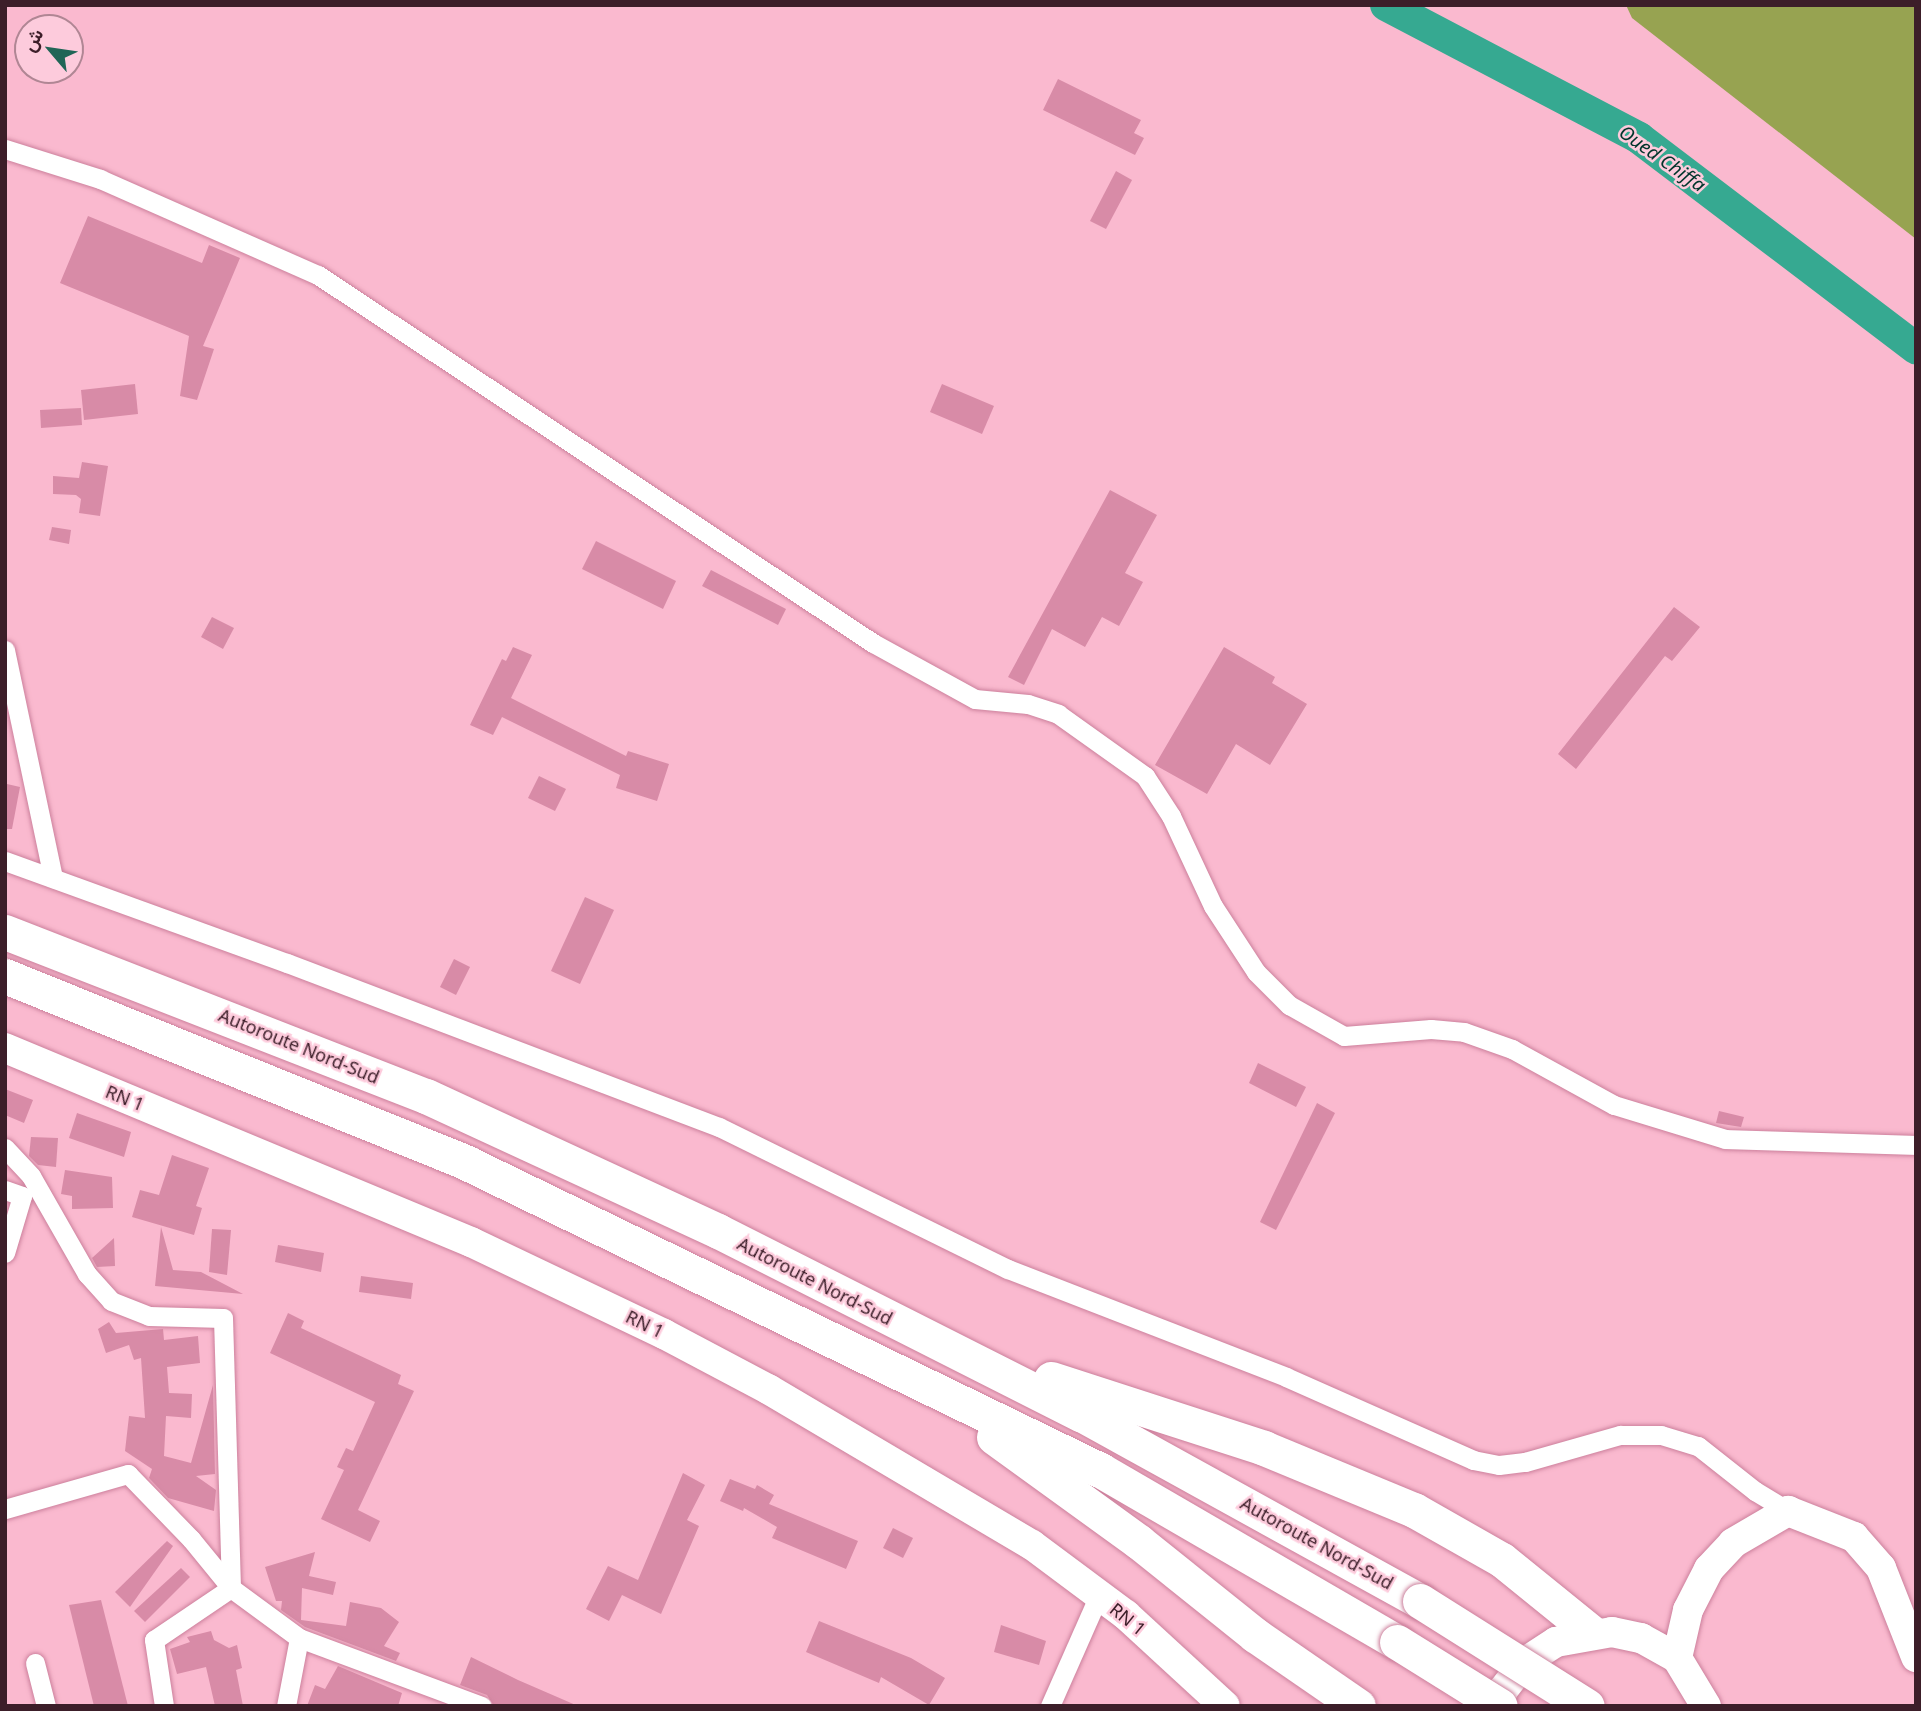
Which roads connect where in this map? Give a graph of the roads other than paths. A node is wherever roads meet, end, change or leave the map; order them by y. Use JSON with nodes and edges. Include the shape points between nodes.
{"nodes":[{"id":1,"x":5,"y":149,"type":"edge"},
{"id":2,"x":5,"y":650,"type":"edge"},
{"id":3,"x":5,"y":861,"type":"edge"},
{"id":4,"x":53,"y":878,"type":"junction"},
{"id":5,"x":5,"y":932,"type":"edge"},
{"id":6,"x":5,"y":975,"type":"edge"},
{"id":7,"x":6,"y":1051,"type":"edge"},
{"id":8,"x":1916,"y":1145,"type":"edge"},
{"id":9,"x":5,"y":1148,"type":"edge"},
{"id":10,"x":5,"y":1190,"type":"edge"},
{"id":11,"x":5,"y":1253,"type":"edge"},
{"id":12,"x":939,"y":1343,"type":"junction"},
{"id":13,"x":925,"y":1384,"type":"junction"},
{"id":14,"x":5,"y":1509,"type":"edge"},
{"id":15,"x":1788,"y":1511,"type":"junction"},
{"id":16,"x":230,"y":1588,"type":"junction"},
{"id":17,"x":1099,"y":1595,"type":"junction"},
{"id":18,"x":1688,"y":1610,"type":"junction"},
{"id":19,"x":1591,"y":1632,"type":"junction"},
{"id":20,"x":299,"y":1638,"type":"junction"},
{"id":21,"x":1641,"y":1638,"type":"junction"},
{"id":22,"x":1916,"y":1657,"type":"edge"},
{"id":23,"x":1676,"y":1658,"type":"junction"},
{"id":24,"x":34,"y":1663,"type":"dead end"},
{"id":25,"x":46,"y":1706,"type":"edge"},
{"id":26,"x":164,"y":1706,"type":"edge"},
{"id":27,"x":286,"y":1706,"type":"edge"},
{"id":28,"x":482,"y":1706,"type":"edge"},
{"id":29,"x":1050,"y":1706,"type":"edge"},
{"id":30,"x":1225,"y":1706,"type":"edge"},
{"id":31,"x":1359,"y":1706,"type":"edge"},
{"id":32,"x":1499,"y":1706,"type":"edge"},
{"id":33,"x":1587,"y":1706,"type":"edge"},
{"id":34,"x":1706,"y":1706,"type":"edge"}],
"edges":[{"from":1,"to":8,"type":"street","via":[[100,179],[318,275],[873,643],[975,699],[1028,704],[1058,714],[1144,776],[1171,816],[1213,906],[1256,972],[1289,1006],[1344,1036],[1464,1032],[1512,1049],[1614,1105],[1725,1139]]},
{"from":2,"to":4,"type":"street"},
{"from":3,"to":4,"type":"street"},
{"from":4,"to":15,"type":"street","via":[[719,1127],[1007,1269],[1286,1377],[1473,1460],[1499,1465],[1525,1462],[1620,1435],[1661,1435],[1698,1446]]},
{"from":5,"to":12,"type":"highway","name":"Autoroute Nord-Sud","via":[[476,1118],[718,1231]]},
{"from":6,"to":13,"type":"highway","via":[[467,1163]]},
{"from":7,"to":17,"type":"main road","name":"RN 1","via":[[471,1242],[664,1334],[972,1506]]},
{"from":9,"to":16,"type":"street","via":[[31,1176],[87,1274],[111,1301],[149,1316],[223,1318]]},
{"from":10,"to":11,"type":"street","via":[[22,1196]]},
{"from":12,"to":19,"type":"highway","via":[[1002,1357],[1055,1381],[1264,1448],[1372,1491],[1470,1540]]},
{"from":12,"to":33,"type":"highway","name":"Autoroute Nord-Sud","bridge":true,"via":[[1082,1414],[1420,1601]]},
{"from":13,"to":31,"type":"highway","via":[[1139,1542],[1255,1635]]},
{"from":13,"to":32,"type":"highway","bridge":true,"via":[[1100,1470]]},
{"from":14,"to":16,"type":"street","via":[[128,1474],[191,1539]]},
{"from":15,"to":18,"type":"main road","via":[[1733,1544],[1709,1569]]},
{"from":15,"to":22,"type":"main road","via":[[1854,1537],[1881,1568]]},
{"from":16,"to":20,"type":"street"},
{"from":16,"to":26,"type":"street","via":[[154,1640]]},
{"from":17,"to":29,"type":"street"},
{"from":17,"to":30,"type":"main road","name":"RN 1"},
{"from":18,"to":21,"type":"main road"},
{"from":18,"to":23,"type":"main road"},
{"from":19,"to":21,"type":"main road"},
{"from":19,"to":32,"type":"main road","via":[[1556,1642],[1525,1662]]},
{"from":20,"to":27,"type":"street"},
{"from":20,"to":28,"type":"street"},
{"from":21,"to":23,"type":"main road"},
{"from":23,"to":34,"type":"main road"},
{"from":24,"to":25,"type":"street"}]}
